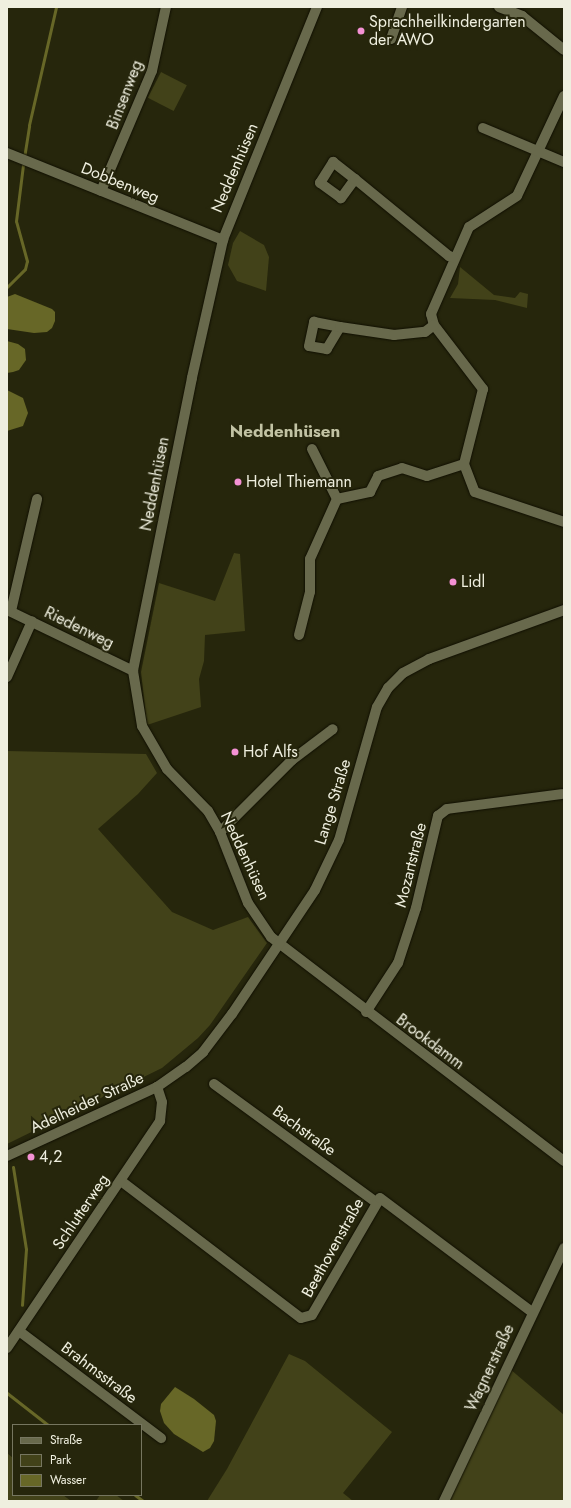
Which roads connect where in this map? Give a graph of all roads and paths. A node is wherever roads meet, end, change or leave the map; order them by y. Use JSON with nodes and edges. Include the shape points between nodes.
{"nodes":[{"id":1,"x":166,"y":7,"type":"edge"},
{"id":2,"x":317,"y":7,"type":"edge"},
{"id":3,"x":402,"y":7,"type":"edge"},
{"id":4,"x":499,"y":7,"type":"edge"},
{"id":5,"x":524,"y":11,"type":"edge"},
{"id":6,"x":391,"y":39,"type":"dead end"},
{"id":7,"x":564,"y":50,"type":"edge"},
{"id":8,"x":564,"y":96,"type":"edge"},
{"id":9,"x":483,"y":128,"type":"dead end"},
{"id":10,"x":7,"y":153,"type":"edge"},
{"id":11,"x":539,"y":153,"type":"junction"},
{"id":12,"x":564,"y":162,"type":"edge"},
{"id":13,"x":355,"y":179,"type":"dead end"},
{"id":14,"x":101,"y":191,"type":"junction"},
{"id":15,"x":223,"y":240,"type":"junction"},
{"id":16,"x":455,"y":258,"type":"junction"},
{"id":17,"x":434,"y":325,"type":"junction"},
{"id":18,"x":340,"y":326,"type":"dead end"},
{"id":19,"x":312,"y":448,"type":"dead end"},
{"id":20,"x":464,"y":464,"type":"junction"},
{"id":21,"x":37,"y":499,"type":"dead end"},
{"id":22,"x":337,"y":499,"type":"junction"},
{"id":23,"x":564,"y":522,"type":"edge"},
{"id":24,"x":9,"y":610,"type":"edge"},
{"id":25,"x":564,"y":610,"type":"edge"},
{"id":26,"x":32,"y":621,"type":"junction"},
{"id":27,"x":299,"y":635,"type":"dead end"},
{"id":28,"x":133,"y":671,"type":"junction"},
{"id":29,"x":7,"y":677,"type":"edge"},
{"id":30,"x":333,"y":729,"type":"dead end"},
{"id":31,"x":562,"y":794,"type":"dead end"},
{"id":32,"x":220,"y":832,"type":"junction"},
{"id":33,"x":279,"y":945,"type":"junction"},
{"id":34,"x":366,"y":1012,"type":"junction"},
{"id":35,"x":214,"y":1084,"type":"dead end"},
{"id":36,"x":157,"y":1087,"type":"junction"},
{"id":37,"x":7,"y":1156,"type":"edge"},
{"id":38,"x":564,"y":1161,"type":"edge"},
{"id":39,"x":121,"y":1181,"type":"junction"},
{"id":40,"x":376,"y":1202,"type":"junction"},
{"id":41,"x":564,"y":1248,"type":"edge"},
{"id":42,"x":532,"y":1312,"type":"junction"},
{"id":43,"x":18,"y":1331,"type":"junction"},
{"id":44,"x":7,"y":1348,"type":"edge"},
{"id":45,"x":161,"y":1438,"type":"dead end"},
{"id":46,"x":444,"y":1501,"type":"edge"}],
"edges":[{"from":1,"to":14,"type":"street","name":"Binsenweg","via":[[152,71]]},
{"from":2,"to":15,"type":"street","name":"Neddenhüsen"},
{"from":3,"to":6,"type":"street"},
{"from":4,"to":5,"type":"street"},
{"from":5,"to":7,"type":"street"},
{"from":8,"to":11,"type":"street"},
{"from":9,"to":11,"type":"street"},
{"from":10,"to":14,"type":"street","name":"Dobbenweg"},
{"from":11,"to":12,"type":"street"},
{"from":11,"to":16,"type":"street","via":[[517,196],[469,227]]},
{"from":13,"to":16,"type":"street"},
{"from":14,"to":15,"type":"street","name":"Dobbenweg"},
{"from":15,"to":28,"type":"street","name":"Neddenhüsen","via":[[192,378]]},
{"from":16,"to":17,"type":"street","via":[[431,314]]},
{"from":17,"to":18,"type":"street","via":[[425,332],[394,335]]},
{"from":17,"to":20,"type":"street","via":[[484,389]]},
{"from":19,"to":22,"type":"street"},
{"from":20,"to":22,"type":"street","via":[[427,476],[402,468],[378,476],[370,492]]},
{"from":20,"to":23,"type":"street","via":[[475,492]]},
{"from":21,"to":24,"type":"street","name":"Riedenweg"},
{"from":22,"to":27,"type":"street","via":[[310,559],[310,592]]},
{"from":24,"to":26,"type":"street","name":"Riedenweg"},
{"from":25,"to":33,"type":"street","name":"Lange Straße","via":[[429,659],[403,673],[388,688],[377,707],[339,840],[315,890]]},
{"from":26,"to":28,"type":"street","name":"Riedenweg"},
{"from":26,"to":29,"type":"street"},
{"from":28,"to":32,"type":"street","name":"Neddenhüsen","via":[[142,726],[167,769],[208,811]]},
{"from":30,"to":32,"type":"street","via":[[292,760]]},
{"from":31,"to":34,"type":"street","name":"Mozartstraße","via":[[463,806],[447,809],[438,816],[416,908],[398,963]]},
{"from":32,"to":33,"type":"street","name":"Neddenhüsen","via":[[248,903]]},
{"from":33,"to":34,"type":"street","name":"Brookdamm"},
{"from":33,"to":36,"type":"street","name":"Lange Straße","via":[[203,1052]]},
{"from":34,"to":38,"type":"street","name":"Brookdamm"},
{"from":35,"to":40,"type":"street","name":"Bachstraße"},
{"from":36,"to":37,"type":"street","name":"Adelheider Straße"},
{"from":36,"to":39,"type":"street","name":"Schlutterweg","via":[[161,1095],[162,1115]]},
{"from":39,"to":40,"type":"street","name":"Beethovenstraße","via":[[301,1318],[312,1315]]},
{"from":39,"to":43,"type":"street","name":"Schlutterweg"},
{"from":40,"to":42,"type":"street","name":"Beethovenstraße","via":[[383,1199]]},
{"from":41,"to":42,"type":"street","name":"Wagnerstraße"},
{"from":42,"to":46,"type":"street","name":"Wagnerstraße"},
{"from":43,"to":44,"type":"street","name":"Schlutterweg"},
{"from":43,"to":45,"type":"street","name":"Brahmsstraße"}]}
